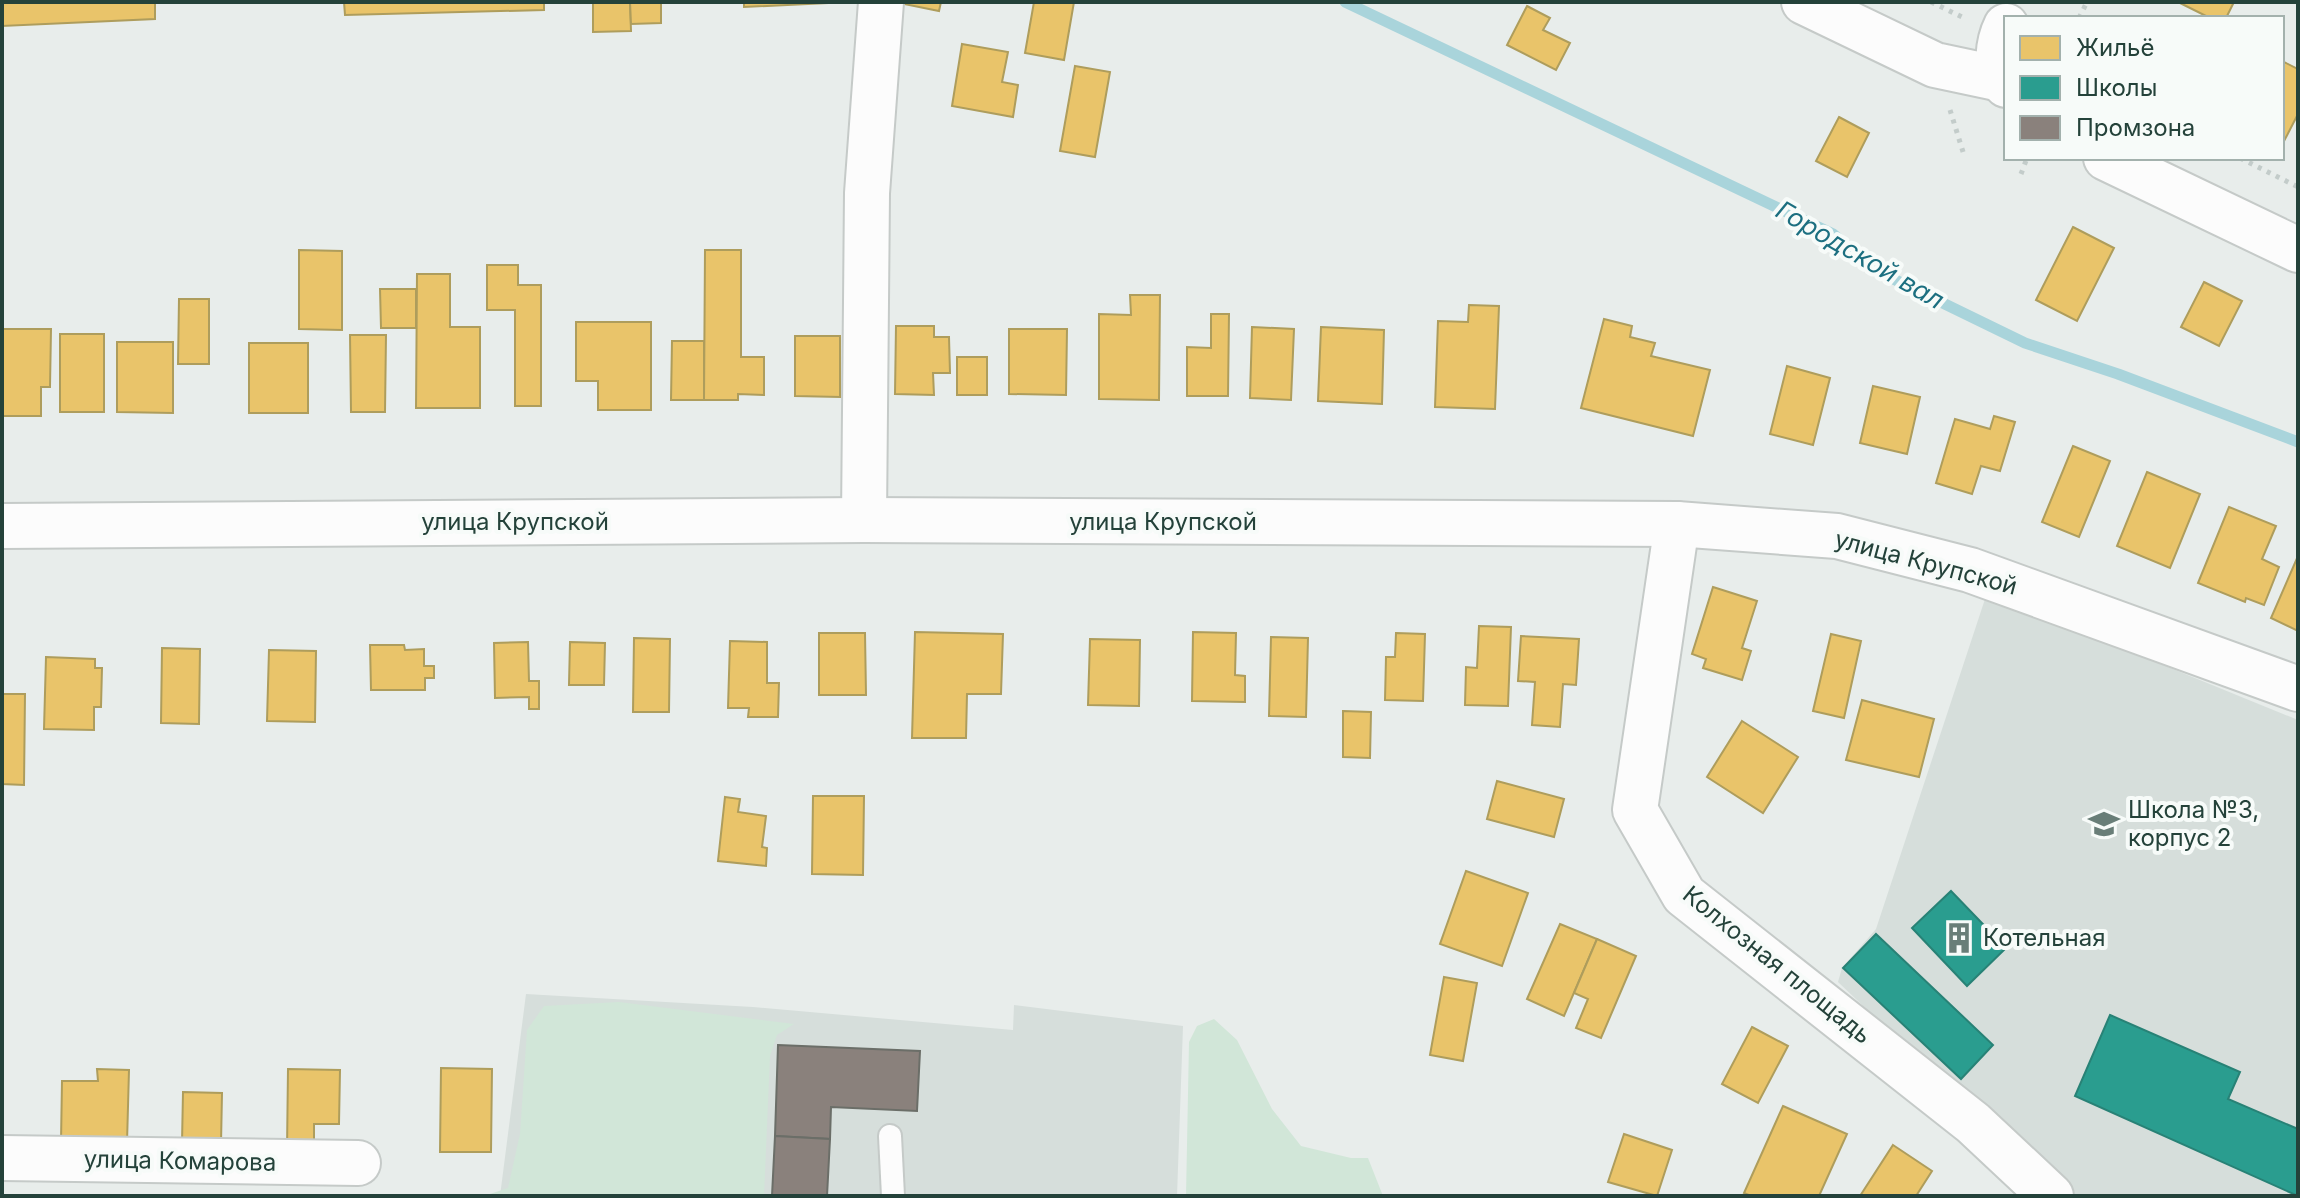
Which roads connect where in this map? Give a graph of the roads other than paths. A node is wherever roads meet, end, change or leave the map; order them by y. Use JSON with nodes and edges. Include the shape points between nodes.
{"nodes":[{"id":1,"x":881,"y":2,"type":"edge"},
{"id":2,"x":1804,"y":2,"type":"edge"},
{"id":3,"x":2004,"y":30,"type":"edge"},
{"id":4,"x":2004,"y":82,"type":"edge"},
{"id":5,"x":2110,"y":160,"type":"edge"},
{"id":6,"x":2298,"y":250,"type":"edge"},
{"id":7,"x":864,"y":520,"type":"junction"},
{"id":8,"x":1677,"y":524,"type":"junction"},
{"id":9,"x":2,"y":526,"type":"edge"},
{"id":10,"x":2298,"y":689,"type":"edge"},
{"id":11,"x":890,"y":1136,"type":"dead end"},
{"id":12,"x":2,"y":1158,"type":"edge"},
{"id":13,"x":358,"y":1163,"type":"dead end"},
{"id":14,"x":893,"y":1196,"type":"edge"},
{"id":15,"x":2051,"y":1196,"type":"edge"}],
"edges":[{"from":1,"to":7,"type":"street","via":[[867,193]]},
{"from":2,"to":4,"type":"street","via":[[1935,65]]},
{"from":3,"to":4,"type":"street","via":[[1999,52]]},
{"from":5,"to":6,"type":"street"},
{"from":7,"to":8,"type":"street","name":"улица Крупской"},
{"from":7,"to":9,"type":"street","name":"улица Крупской"},
{"from":8,"to":10,"type":"street","name":"улица Крупской","via":[[1837,536],[1970,570]]},
{"from":8,"to":15,"type":"street","name":"Колхозная площадь","via":[[1635,810],[1684,895],[1973,1123]]},
{"from":11,"to":14,"type":"lane"},
{"from":12,"to":13,"type":"street","name":"улица Комарова"}]}
